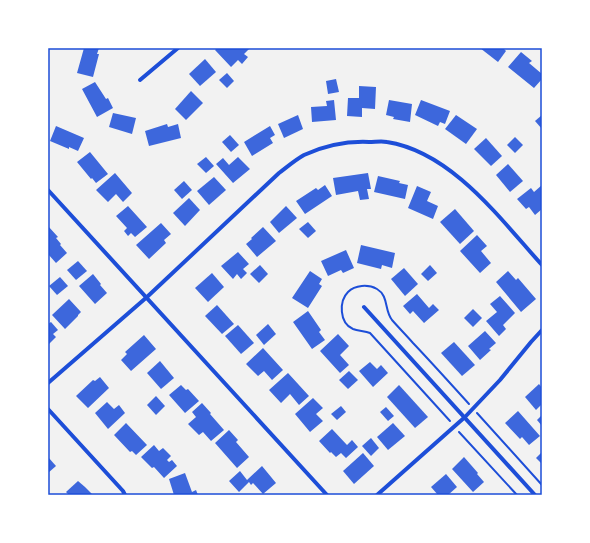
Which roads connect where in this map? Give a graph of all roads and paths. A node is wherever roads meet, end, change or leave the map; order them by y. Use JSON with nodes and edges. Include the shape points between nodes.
{"nodes":[{"id":1,"x":178,"y":48,"type":"edge"},
{"id":2,"x":140,"y":80,"type":"dead end"},
{"id":3,"x":48,"y":190,"type":"edge"},
{"id":4,"x":542,"y":265,"type":"edge"},
{"id":5,"x":147,"y":297,"type":"junction"},
{"id":6,"x":364,"y":307,"type":"dead end"},
{"id":7,"x":542,"y":330,"type":"edge"},
{"id":8,"x":48,"y":383,"type":"edge"},
{"id":9,"x":48,"y":409,"type":"edge"},
{"id":10,"x":465,"y":417,"type":"junction"},
{"id":11,"x":125,"y":495,"type":"edge"},
{"id":12,"x":326,"y":495,"type":"edge"},
{"id":13,"x":377,"y":495,"type":"edge"},
{"id":14,"x":535,"y":495,"type":"edge"}],
"edges":[{"from":1,"to":2,"type":"street"},
{"from":3,"to":5,"type":"street"},
{"from":4,"to":5,"type":"street","via":[[463,180],[436,160],[410,148],[387,142],[358,141],[331,145],[303,156],[279,173]]},
{"from":5,"to":8,"type":"street"},
{"from":5,"to":12,"type":"street"},
{"from":6,"to":10,"type":"street"},
{"from":7,"to":10,"type":"street"},
{"from":9,"to":11,"type":"street"},
{"from":10,"to":13,"type":"street"},
{"from":10,"to":14,"type":"street"}]}
